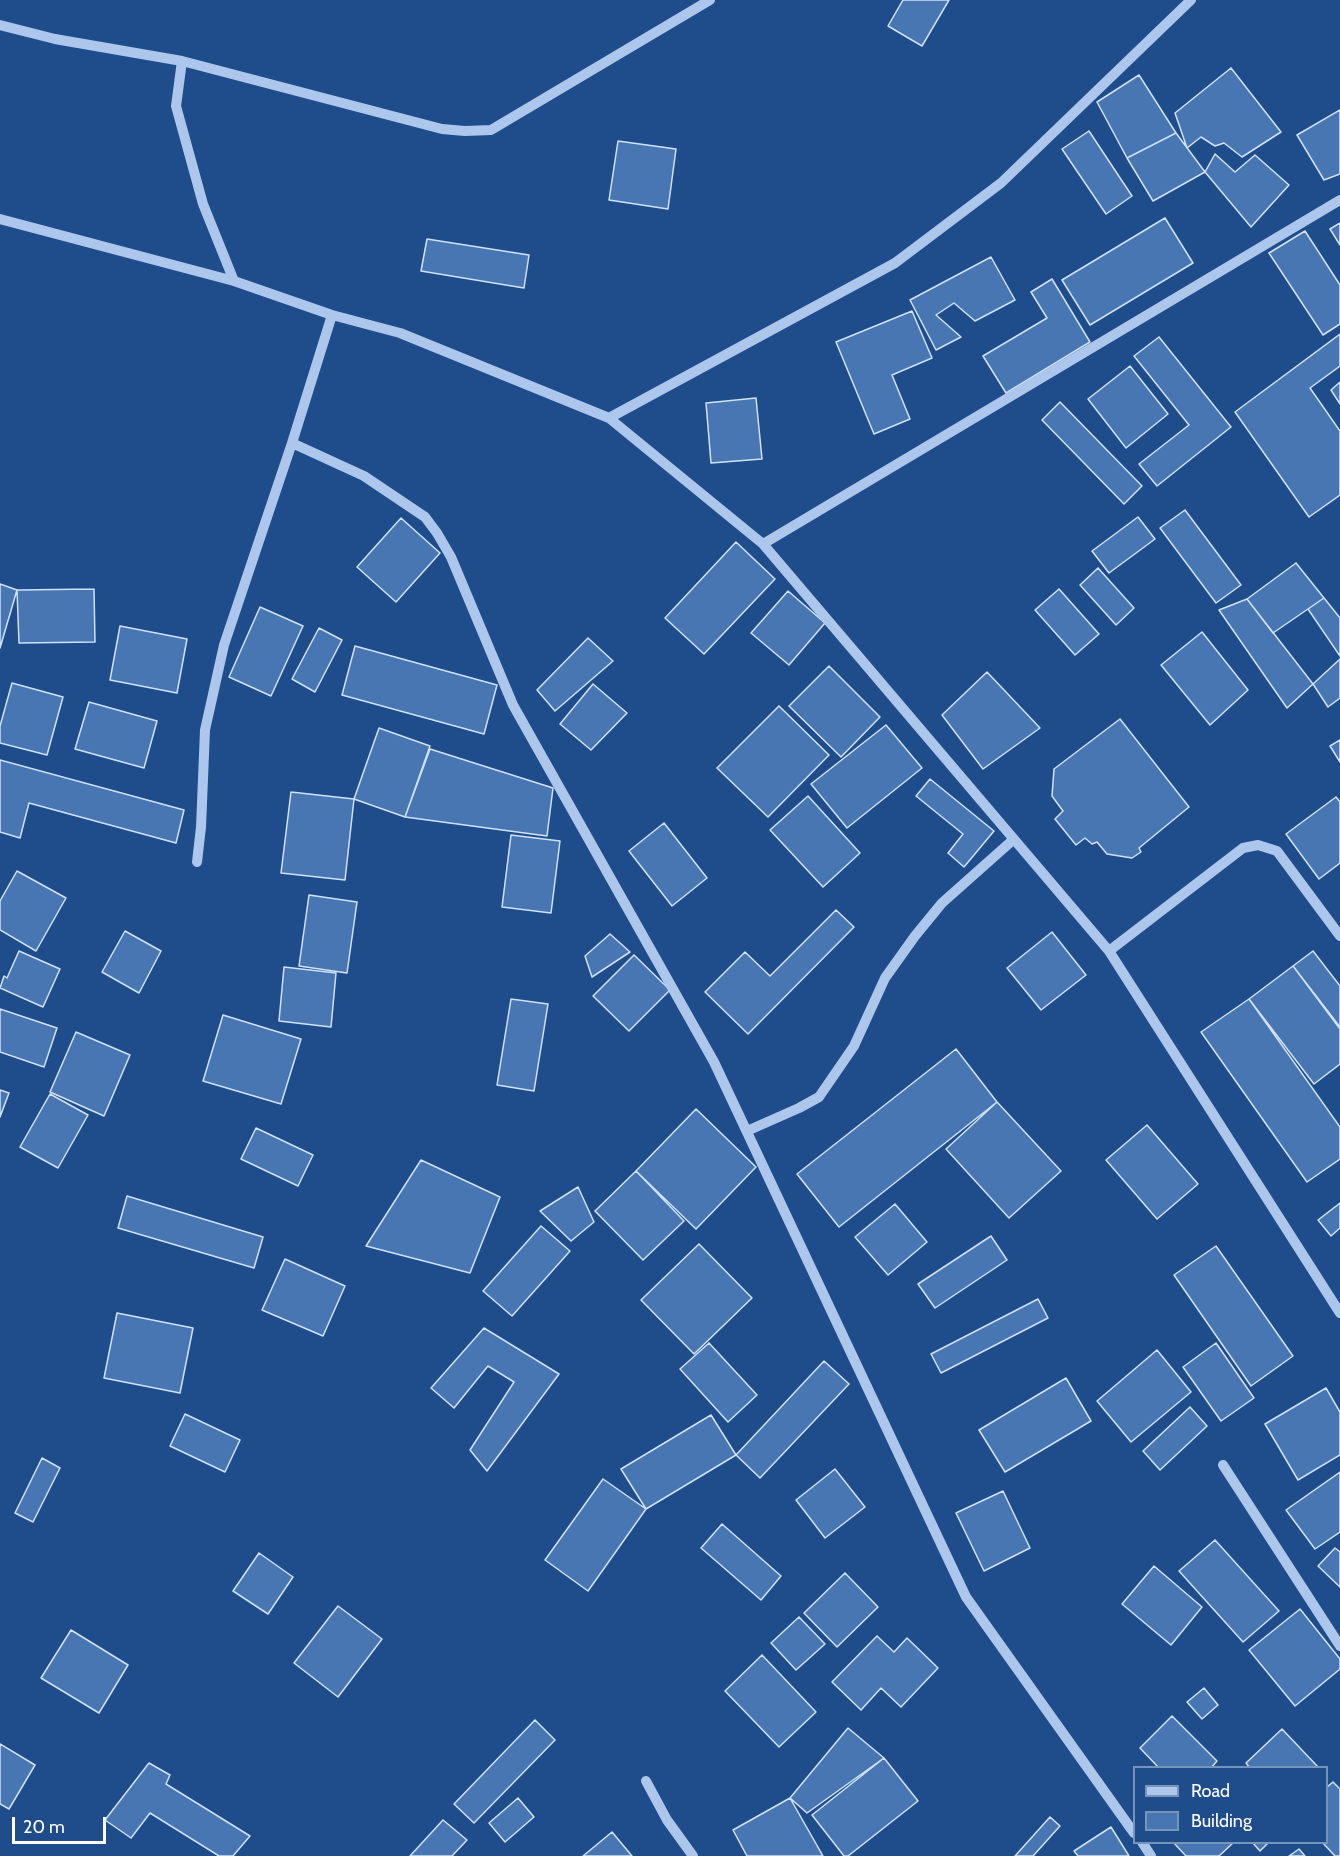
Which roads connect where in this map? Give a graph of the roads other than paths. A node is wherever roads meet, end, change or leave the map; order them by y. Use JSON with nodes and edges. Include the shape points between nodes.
{"nodes":[{"id":1,"x":710,"y":0,"type":"edge"},
{"id":2,"x":1191,"y":0,"type":"edge"},
{"id":3,"x":0,"y":25,"type":"edge"},
{"id":4,"x":182,"y":61,"type":"junction"},
{"id":5,"x":1340,"y":200,"type":"edge"},
{"id":6,"x":0,"y":219,"type":"edge"},
{"id":7,"x":234,"y":282,"type":"junction"},
{"id":8,"x":332,"y":315,"type":"junction"},
{"id":9,"x":609,"y":418,"type":"junction"},
{"id":10,"x":292,"y":443,"type":"junction"},
{"id":11,"x":763,"y":544,"type":"junction"},
{"id":12,"x":1014,"y":839,"type":"junction"},
{"id":13,"x":197,"y":862,"type":"dead end"},
{"id":14,"x":1340,"y":936,"type":"edge"},
{"id":15,"x":1109,"y":951,"type":"junction"},
{"id":16,"x":747,"y":1131,"type":"junction"},
{"id":17,"x":1340,"y":1313,"type":"edge"},
{"id":18,"x":1223,"y":1465,"type":"dead end"},
{"id":19,"x":1340,"y":1646,"type":"edge"},
{"id":20,"x":646,"y":1781,"type":"dead end"},
{"id":21,"x":1133,"y":1832,"type":"edge"},
{"id":22,"x":693,"y":1856,"type":"edge"}],
"edges":[{"from":1,"to":4,"type":"street","via":[[491,130],[442,129]]},
{"from":2,"to":9,"type":"street","via":[[1001,183],[895,263]]},
{"from":3,"to":4,"type":"street","via":[[55,39]]},
{"from":4,"to":7,"type":"street","via":[[176,106],[203,204]]},
{"from":5,"to":11,"type":"street"},
{"from":6,"to":7,"type":"street"},
{"from":7,"to":8,"type":"street"},
{"from":8,"to":9,"type":"street","via":[[400,333]]},
{"from":8,"to":10,"type":"street"},
{"from":9,"to":11,"type":"street"},
{"from":10,"to":13,"type":"street","via":[[225,645],[205,730]]},
{"from":10,"to":16,"type":"street","via":[[364,477],[425,517],[437,533],[451,557],[513,705],[714,1062]]},
{"from":11,"to":12,"type":"street"},
{"from":12,"to":15,"type":"street"},
{"from":12,"to":16,"type":"street","via":[[942,903],[915,936],[885,978],[854,1046],[819,1097]]},
{"from":14,"to":15,"type":"street","via":[[1277,851],[1258,845],[1243,848]]},
{"from":15,"to":17,"type":"street"},
{"from":16,"to":21,"type":"street","via":[[966,1597]]},
{"from":18,"to":19,"type":"street"},
{"from":20,"to":22,"type":"street"}]}
